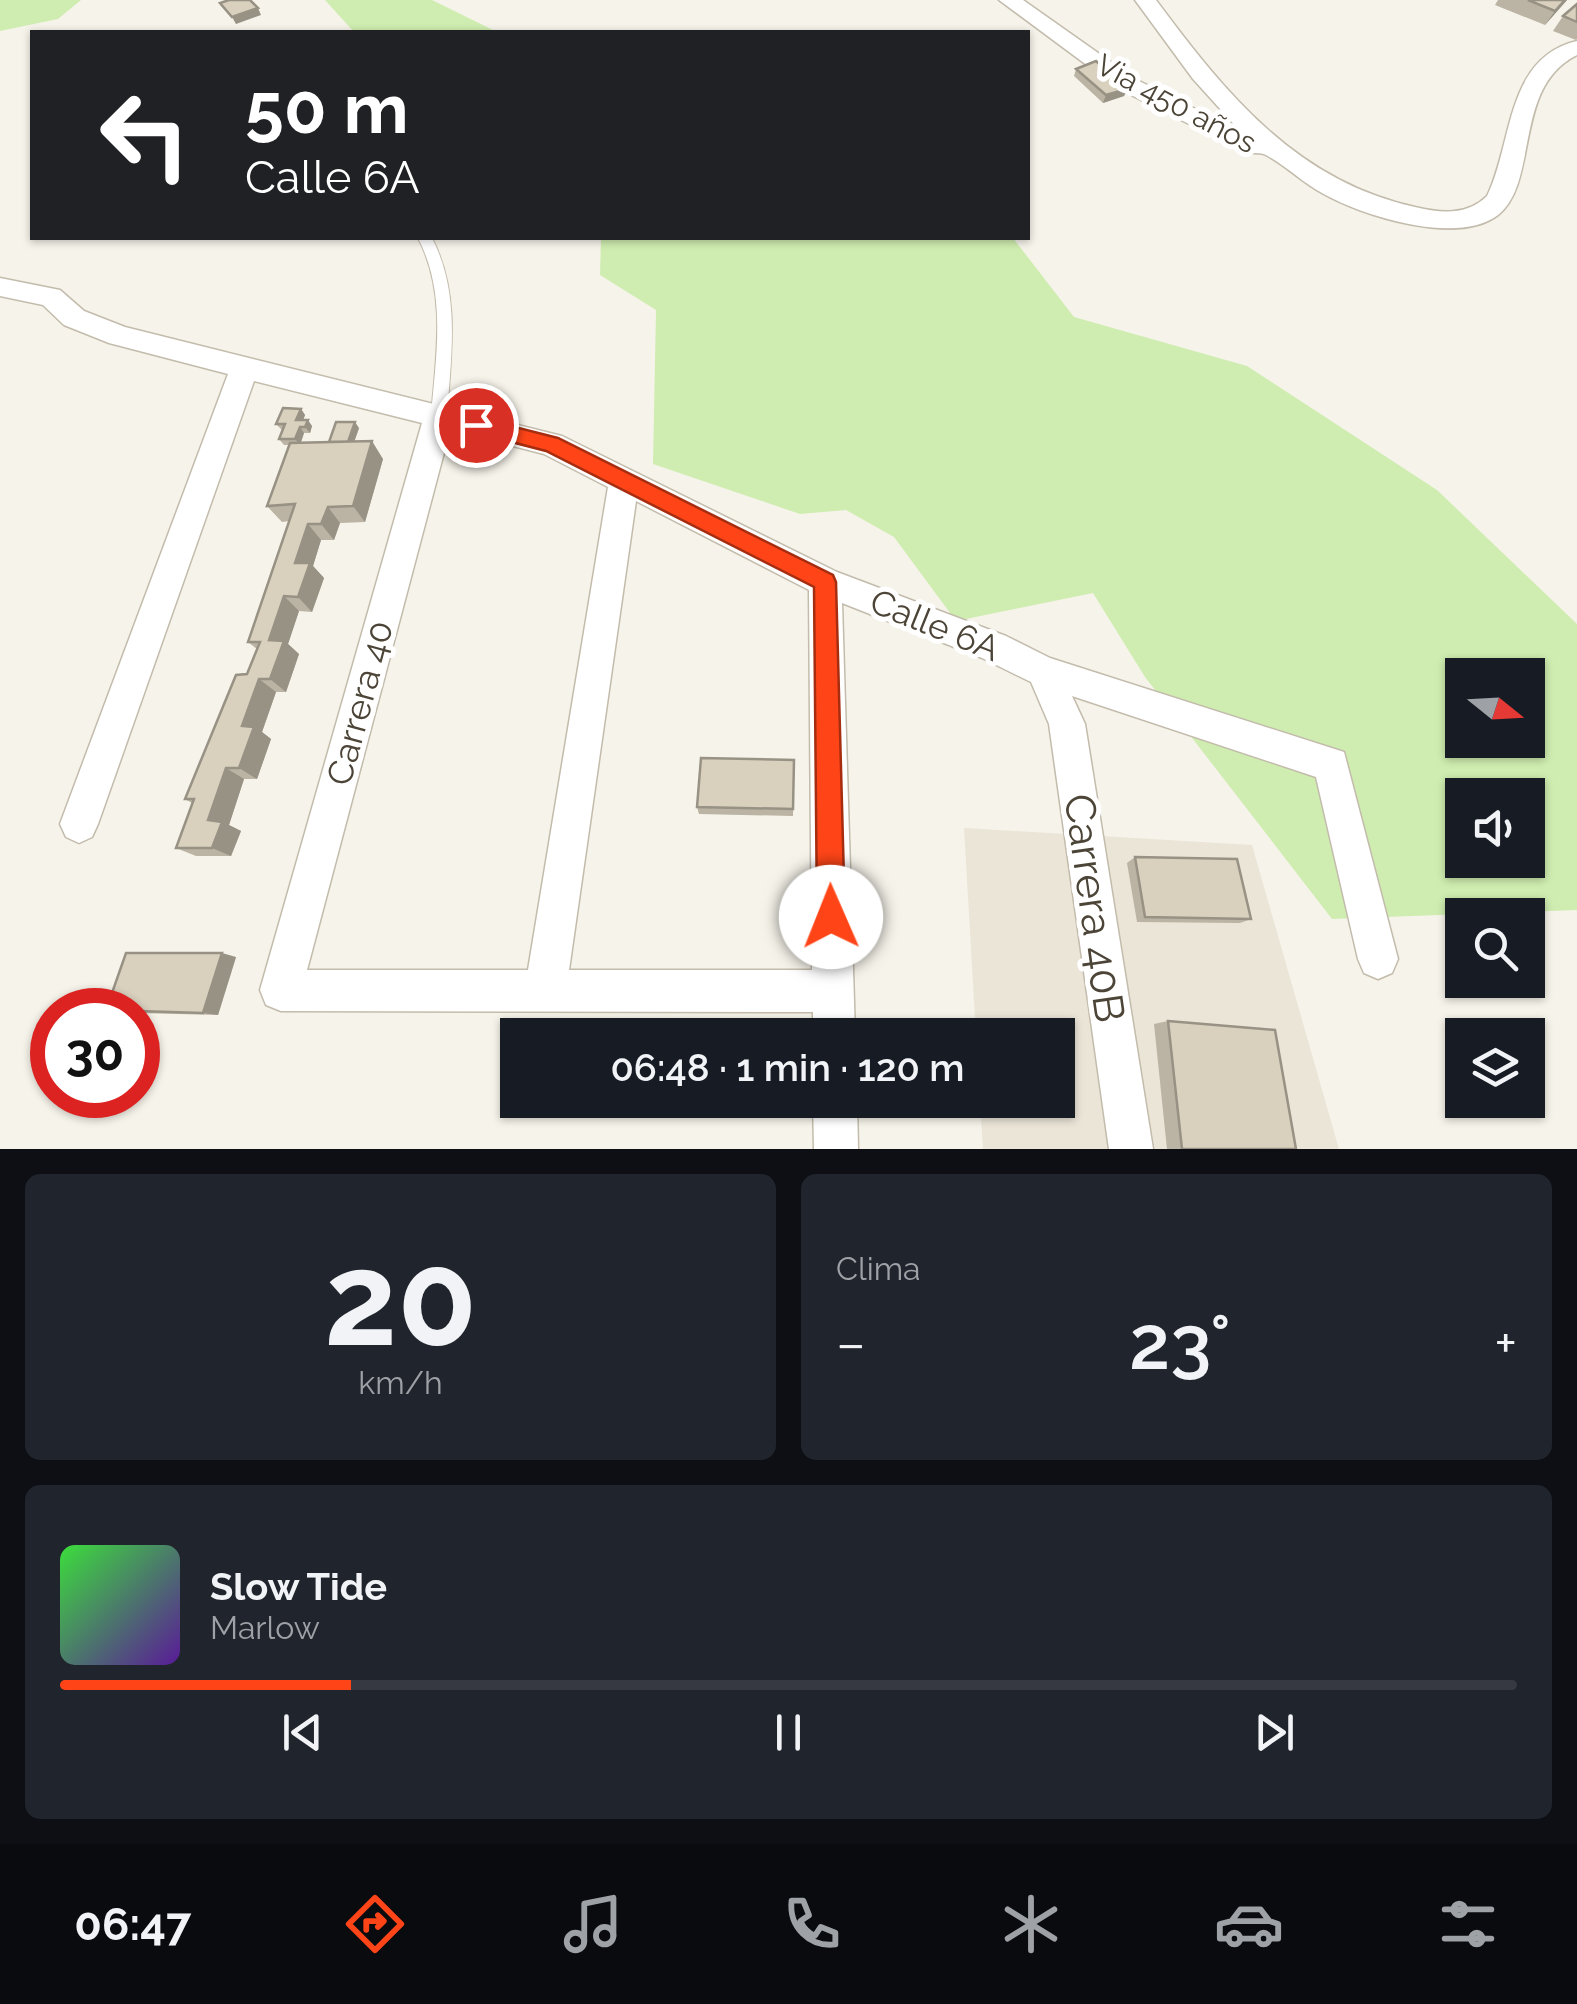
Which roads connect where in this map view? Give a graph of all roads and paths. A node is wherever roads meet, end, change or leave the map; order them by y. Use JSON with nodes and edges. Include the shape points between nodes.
{"nodes":[{"id":1,"x":1008,"y":0,"type":"edge"},
{"id":2,"x":1144,"y":0,"type":"edge"},
{"id":3,"x":1577,"y":46,"type":"edge"},
{"id":4,"x":1298,"y":168,"type":"junction"},
{"id":5,"x":426,"y":240,"type":"edge"},
{"id":6,"x":0,"y":288,"type":"edge"},
{"id":7,"x":246,"y":368,"type":"junction"},
{"id":8,"x":439,"y":416,"type":"junction"},
{"id":9,"x":624,"y":480,"type":"junction"},
{"id":10,"x":825,"y":582,"type":"junction"},
{"id":11,"x":1043,"y":671,"type":"junction"},
{"id":12,"x":79,"y":824,"type":"dead end"},
{"id":13,"x":1378,"y":959,"type":"dead end"},
{"id":14,"x":545,"y":991,"type":"junction"},
{"id":15,"x":833,"y":992,"type":"junction"},
{"id":16,"x":834,"y":1018,"type":"edge"},
{"id":17,"x":835,"y":1118,"type":"edge"},
{"id":18,"x":836,"y":1149,"type":"edge"},
{"id":19,"x":1131,"y":1149,"type":"edge"}],
"edges":[{"from":1,"to":4,"type":"street","name":"Via 450 años","via":[[1127,84]]},
{"from":2,"to":4,"type":"street","via":[[1249,131]]},
{"from":3,"to":4,"type":"street","via":[[1539,75],[1497,202],[1479,215],[1450,221],[1400,214]]},
{"from":5,"to":8,"type":"lane","via":[[440,260]]},
{"from":6,"to":7,"type":"street","name":"Calle 6A","via":[[50,297],[74,318],[119,336]]},
{"from":7,"to":8,"type":"street","name":"Calle 6A"},
{"from":7,"to":12,"type":"street"},
{"from":8,"to":9,"type":"street","name":"Calle 6A","via":[[551,444]]},
{"from":8,"to":14,"type":"street","name":"Carrera 40","via":[[281,990]]},
{"from":9,"to":10,"type":"street","name":"Calle 6A"},
{"from":9,"to":14,"type":"street"},
{"from":10,"to":11,"type":"street","name":"Calle 6A"},
{"from":10,"to":15,"type":"street"},
{"from":11,"to":13,"type":"street","name":"Calle 6A","via":[[1331,764]]},
{"from":11,"to":19,"type":"street","name":"Carrera 40B","via":[[1068,724]]},
{"from":14,"to":15,"type":"street"},
{"from":15,"to":16,"type":"street"},
{"from":17,"to":18,"type":"street"}]}
